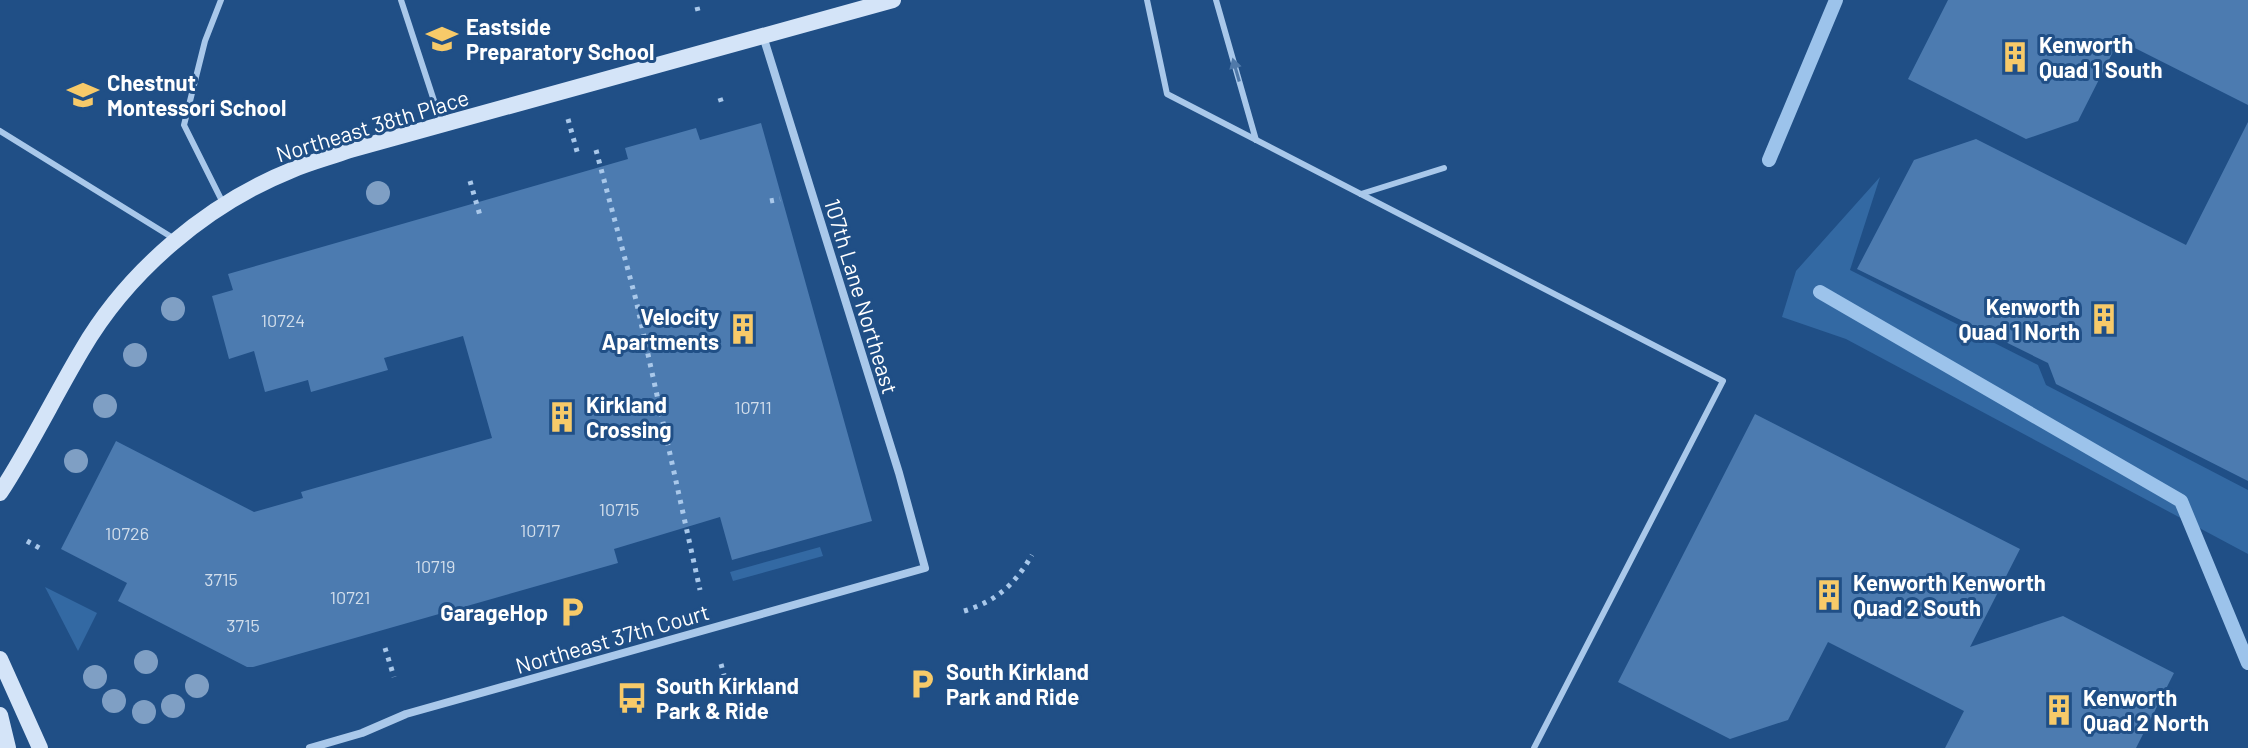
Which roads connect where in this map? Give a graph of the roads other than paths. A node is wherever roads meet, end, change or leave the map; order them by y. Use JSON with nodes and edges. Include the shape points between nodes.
{"nodes":[{"id":1,"x":221,"y":0,"type":"edge"},
{"id":2,"x":401,"y":0,"type":"edge"},
{"id":3,"x":893,"y":0,"type":"edge"},
{"id":4,"x":1147,"y":0,"type":"edge"},
{"id":5,"x":1216,"y":0,"type":"edge"},
{"id":6,"x":763,"y":36,"type":"junction"},
{"id":7,"x":442,"y":125,"type":"junction"},
{"id":8,"x":0,"y":131,"type":"edge"},
{"id":9,"x":1256,"y":140,"type":"junction"},
{"id":10,"x":1444,"y":168,"type":"dead end"},
{"id":11,"x":1361,"y":194,"type":"junction"},
{"id":12,"x":224,"y":205,"type":"junction"},
{"id":13,"x":176,"y":240,"type":"junction"},
{"id":14,"x":0,"y":493,"type":"edge"},
{"id":15,"x":925,"y":568,"type":"joint"},
{"id":16,"x":0,"y":659,"type":"edge"},
{"id":17,"x":0,"y":715,"type":"edge"},
{"id":18,"x":8,"y":748,"type":"edge"},
{"id":19,"x":40,"y":748,"type":"edge"},
{"id":20,"x":310,"y":748,"type":"edge"},
{"id":21,"x":1534,"y":748,"type":"edge"}],
"edges":[{"from":1,"to":12,"type":"lane","via":[[184,125]]},
{"from":2,"to":7,"type":"lane"},
{"from":3,"to":6,"type":"street","name":"Northeast 38th Place"},
{"from":4,"to":9,"type":"lane","via":[[1167,94]]},
{"from":9,"to":5,"type":"lane","one_way":true},
{"from":6,"to":7,"type":"street","name":"Northeast 38th Place"},
{"from":6,"to":15,"type":"street","name":"107th Lane Northeast"},
{"from":7,"to":12,"type":"street","name":"Northeast 38th Place","via":[[291,170]]},
{"from":8,"to":13,"type":"lane"},
{"from":9,"to":11,"type":"lane"},
{"from":10,"to":11,"type":"lane"},
{"from":11,"to":21,"type":"lane","via":[[1723,381]]},
{"from":12,"to":13,"type":"street","name":"Northeast 38th Place"},
{"from":13,"to":14,"type":"street","name":"Northeast 38th Place","via":[[112,307],[83,347]]},
{"from":15,"to":20,"type":"street","name":"Northeast 37th Court","via":[[406,714]]},
{"from":16,"to":19,"type":"street"},
{"from":17,"to":18,"type":"street"}]}
